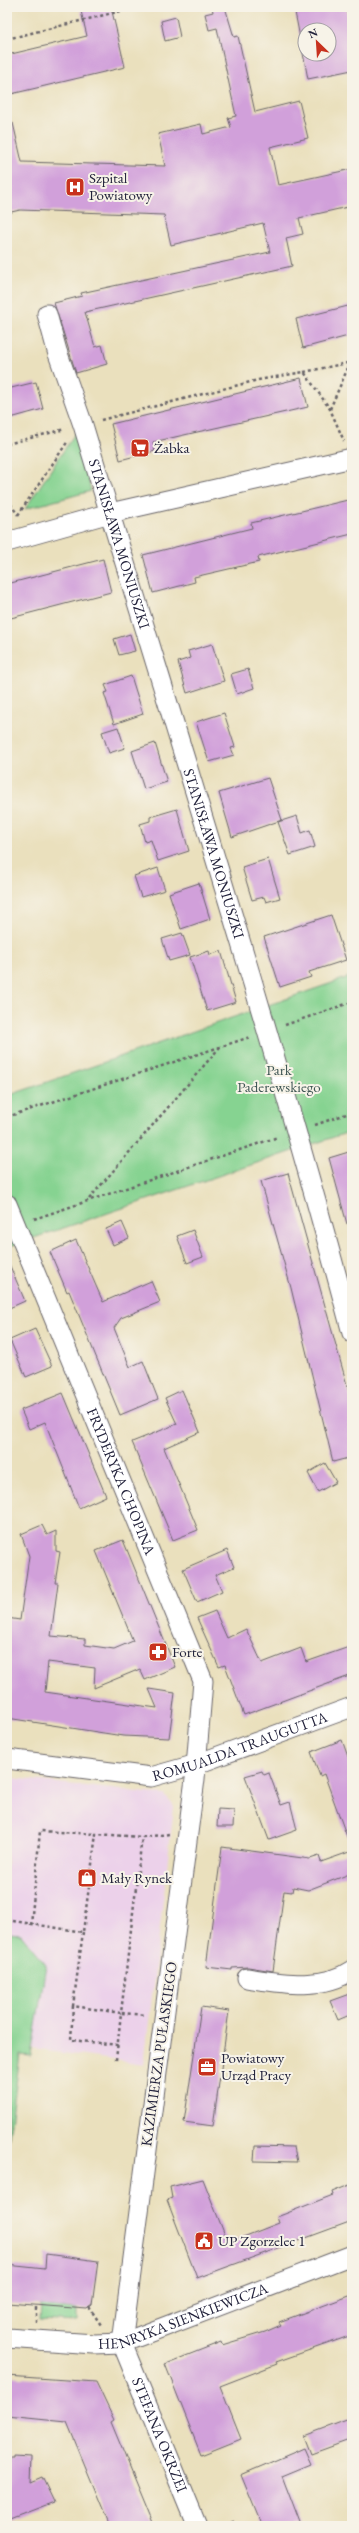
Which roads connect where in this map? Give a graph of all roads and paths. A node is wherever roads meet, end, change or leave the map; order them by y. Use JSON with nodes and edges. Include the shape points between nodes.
{"nodes":[{"id":1,"x":138,"y":7,"type":"edge"},
{"id":2,"x":7,"y":39,"type":"edge"},
{"id":3,"x":47,"y":314,"type":"dead end"},
{"id":4,"x":351,"y":362,"type":"edge"},
{"id":5,"x":304,"y":372,"type":"junction"},
{"id":6,"x":330,"y":409,"type":"junction"},
{"id":7,"x":83,"y":425,"type":"junction"},
{"id":8,"x":7,"y":444,"type":"edge"},
{"id":9,"x":351,"y":459,"type":"edge"},
{"id":10,"x":110,"y":513,"type":"junction"},
{"id":11,"x":18,"y":515,"type":"dead end"},
{"id":12,"x":7,"y":542,"type":"edge"},
{"id":13,"x":352,"y":1002,"type":"edge"},
{"id":14,"x":268,"y":1031,"type":"junction"},
{"id":15,"x":220,"y":1046,"type":"junction"},
{"id":16,"x":352,"y":1112,"type":"edge"},
{"id":17,"x":7,"y":1117,"type":"edge"},
{"id":18,"x":297,"y":1131,"type":"junction"},
{"id":19,"x":88,"y":1201,"type":"junction"},
{"id":20,"x":7,"y":1204,"type":"edge"},
{"id":21,"x":16,"y":1225,"type":"junction"},
{"id":22,"x":352,"y":1333,"type":"edge"},
{"id":23,"x":350,"y":1713,"type":"edge"},
{"id":24,"x":7,"y":1759,"type":"edge"},
{"id":25,"x":197,"y":1764,"type":"junction"},
{"id":26,"x":177,"y":1833,"type":"dead end"},
{"id":27,"x":96,"y":1834,"type":"junction"},
{"id":28,"x":142,"y":1837,"type":"junction"},
{"id":29,"x":7,"y":1920,"type":"edge"},
{"id":30,"x":32,"y":1925,"type":"junction"},
{"id":31,"x":83,"y":1932,"type":"junction"},
{"id":32,"x":352,"y":1970,"type":"edge"},
{"id":33,"x":247,"y":1978,"type":"dead end"},
{"id":34,"x":74,"y":2006,"type":"junction"},
{"id":35,"x":121,"y":2013,"type":"junction"},
{"id":36,"x":151,"y":2015,"type":"dead end"},
{"id":37,"x":118,"y":2045,"type":"junction"},
{"id":38,"x":116,"y":2060,"type":"dead end"},
{"id":39,"x":352,"y":2255,"type":"edge"},
{"id":40,"x":36,"y":2305,"type":"dead end"},
{"id":41,"x":89,"y":2307,"type":"dead end"},
{"id":42,"x":36,"y":2324,"type":"dead end"},
{"id":43,"x":101,"y":2325,"type":"dead end"},
{"id":44,"x":7,"y":2338,"type":"edge"},
{"id":45,"x":122,"y":2343,"type":"junction"},
{"id":46,"x":237,"y":2520,"type":"dead end"},
{"id":47,"x":197,"y":2526,"type":"edge"},
{"id":48,"x":221,"y":2526,"type":"edge"}],
"edges":[{"from":1,"to":2,"type":"path"},
{"from":3,"to":7,"type":"street","name":"STANISŁAWA MONIUSZKI"},
{"from":4,"to":5,"type":"path"},
{"from":4,"to":6,"type":"path"},
{"from":5,"to":6,"type":"path"},
{"from":5,"to":7,"type":"path","via":[[258,380]]},
{"from":6,"to":9,"type":"path"},
{"from":7,"to":8,"type":"path"},
{"from":7,"to":10,"type":"street","name":"STANISŁAWA MONIUSZKI"},
{"from":7,"to":11,"type":"path","via":[[75,431]]},
{"from":9,"to":10,"type":"street"},
{"from":10,"to":12,"type":"street"},
{"from":10,"to":14,"type":"street","name":"STANISŁAWA MONIUSZKI"},
{"from":13,"to":14,"type":"path"},
{"from":14,"to":15,"type":"path"},
{"from":14,"to":18,"type":"street","name":"STANISŁAWA MONIUSZKI"},
{"from":15,"to":17,"type":"path"},
{"from":15,"to":19,"type":"path"},
{"from":16,"to":18,"type":"path"},
{"from":18,"to":19,"type":"path"},
{"from":18,"to":22,"type":"street","name":"STANISŁAWA MONIUSZKI"},
{"from":19,"to":21,"type":"path"},
{"from":20,"to":21,"type":"street","name":"FRYDERYKA CHOPINA"},
{"from":21,"to":25,"type":"street","name":"FRYDERYKA CHOPINA","via":[[200,1668],[204,1694]]},
{"from":23,"to":25,"type":"street","name":"ROMUALDA TRAUGUTTA"},
{"from":24,"to":25,"type":"street","name":"ROMUALDA TRAUGUTTA","via":[[151,1777]]},
{"from":25,"to":45,"type":"street","name":"KAZIMIERZA PUŁASKIEGO"},
{"from":26,"to":28,"type":"path"},
{"from":27,"to":28,"type":"path"},
{"from":27,"to":30,"type":"path","via":[[40,1831]]},
{"from":27,"to":31,"type":"path"},
{"from":28,"to":35,"type":"path"},
{"from":29,"to":30,"type":"path"},
{"from":30,"to":31,"type":"path"},
{"from":31,"to":34,"type":"path"},
{"from":32,"to":33,"type":"street","via":[[324,1982],[293,1984]]},
{"from":34,"to":35,"type":"path"},
{"from":34,"to":37,"type":"path","via":[[71,2040]]},
{"from":35,"to":36,"type":"path"},
{"from":35,"to":37,"type":"path"},
{"from":37,"to":38,"type":"path"},
{"from":39,"to":45,"type":"street","name":"HENRYKA SIENKIEWICZA"},
{"from":40,"to":42,"type":"path"},
{"from":41,"to":43,"type":"path"},
{"from":44,"to":45,"type":"street","name":"HENRYKA SIENKIEWICZA","via":[[94,2344]]},
{"from":45,"to":47,"type":"street","name":"STEFANA OKRZEI"},
{"from":46,"to":48,"type":"path"}]}
